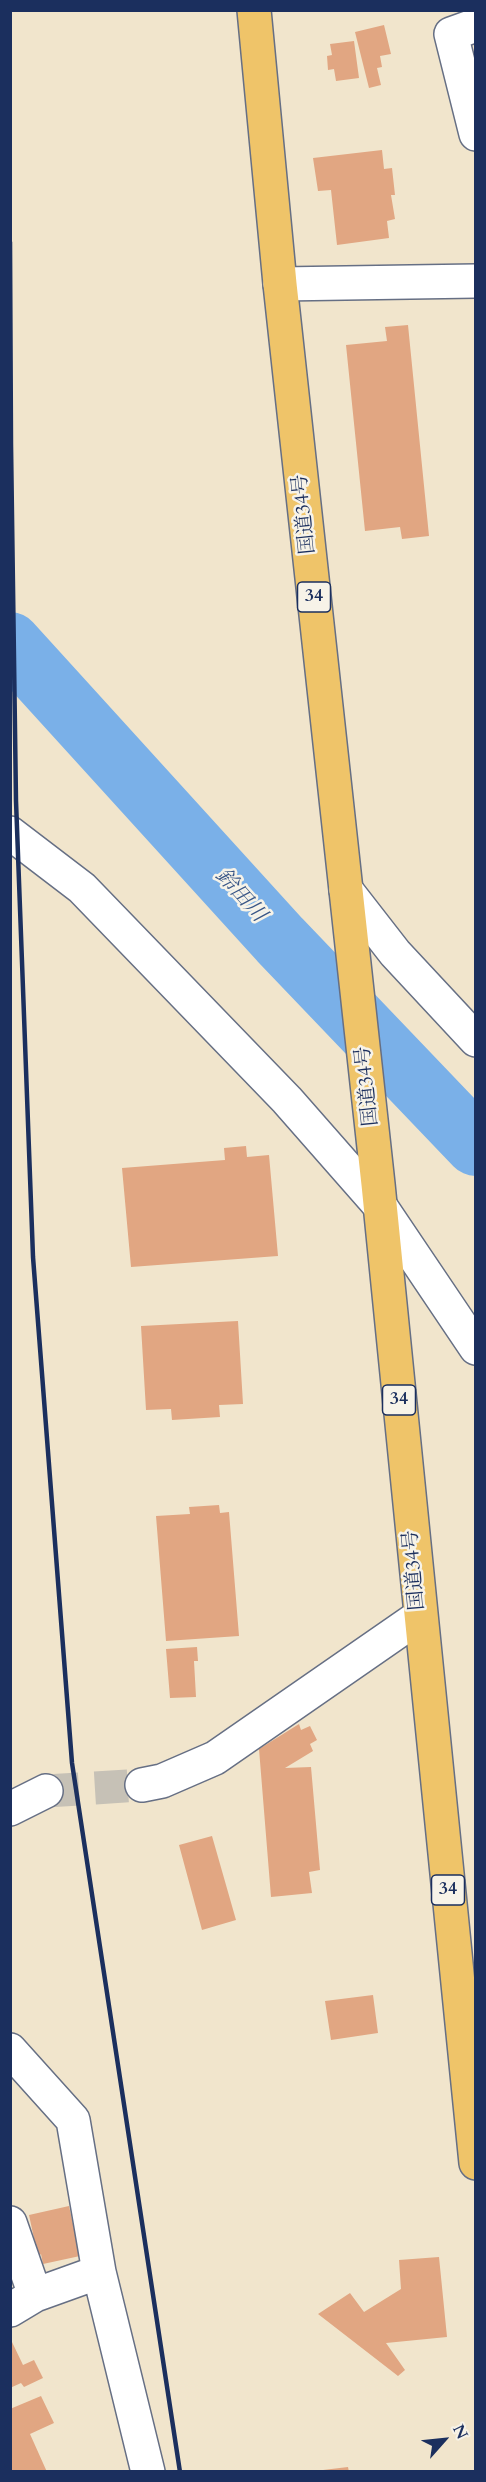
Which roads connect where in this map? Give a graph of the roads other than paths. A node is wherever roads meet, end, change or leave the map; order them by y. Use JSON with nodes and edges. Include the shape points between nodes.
{"nodes":[{"id":1,"x":254,"y":10,"type":"edge"},
{"id":2,"x":476,"y":25,"type":"edge"},
{"id":3,"x":475,"y":134,"type":"edge"},
{"id":4,"x":476,"y":281,"type":"edge"},
{"id":5,"x":280,"y":284,"type":"junction"},
{"id":6,"x":10,"y":833,"type":"edge"},
{"id":7,"x":347,"y":901,"type":"junction"},
{"id":8,"x":476,"y":1040,"type":"edge"},
{"id":9,"x":380,"y":1195,"type":"junction"},
{"id":10,"x":476,"y":1347,"type":"edge"},
{"id":11,"x":420,"y":1617,"type":"junction"},
{"id":12,"x":142,"y":1785,"type":"tunnel mouth"},
{"id":13,"x":46,"y":1791,"type":"tunnel mouth"},
{"id":14,"x":10,"y":1809,"type":"edge"},
{"id":15,"x":10,"y":2050,"type":"edge"},
{"id":16,"x":476,"y":2163,"type":"edge"},
{"id":17,"x":10,"y":2223,"type":"edge"},
{"id":18,"x":99,"y":2272,"type":"junction"},
{"id":19,"x":23,"y":2302,"type":"edge"},
{"id":20,"x":148,"y":2472,"type":"edge"}],
"edges":[{"from":1,"to":5,"type":"highway","name":"国道34号","number":"34"},
{"from":2,"to":3,"type":"street","via":[[451,34]]},
{"from":4,"to":5,"type":"street"},
{"from":5,"to":7,"type":"highway","name":"国道34号","number":"34"},
{"from":6,"to":9,"type":"street","via":[[82,888]]},
{"from":7,"to":8,"type":"street"},
{"from":7,"to":9,"type":"highway","name":"国道34号","number":"34"},
{"from":9,"to":10,"type":"street"},
{"from":9,"to":11,"type":"highway","name":"国道34号","number":"34"},
{"from":11,"to":12,"type":"street","via":[[215,1758],[162,1781]]},
{"from":11,"to":16,"type":"highway","name":"国道34号","number":"34"},
{"from":13,"to":14,"type":"street"},
{"from":15,"to":18,"type":"street","via":[[73,2120]]},
{"from":17,"to":19,"type":"street"},
{"from":18,"to":19,"type":"street"},
{"from":18,"to":20,"type":"street"}]}
